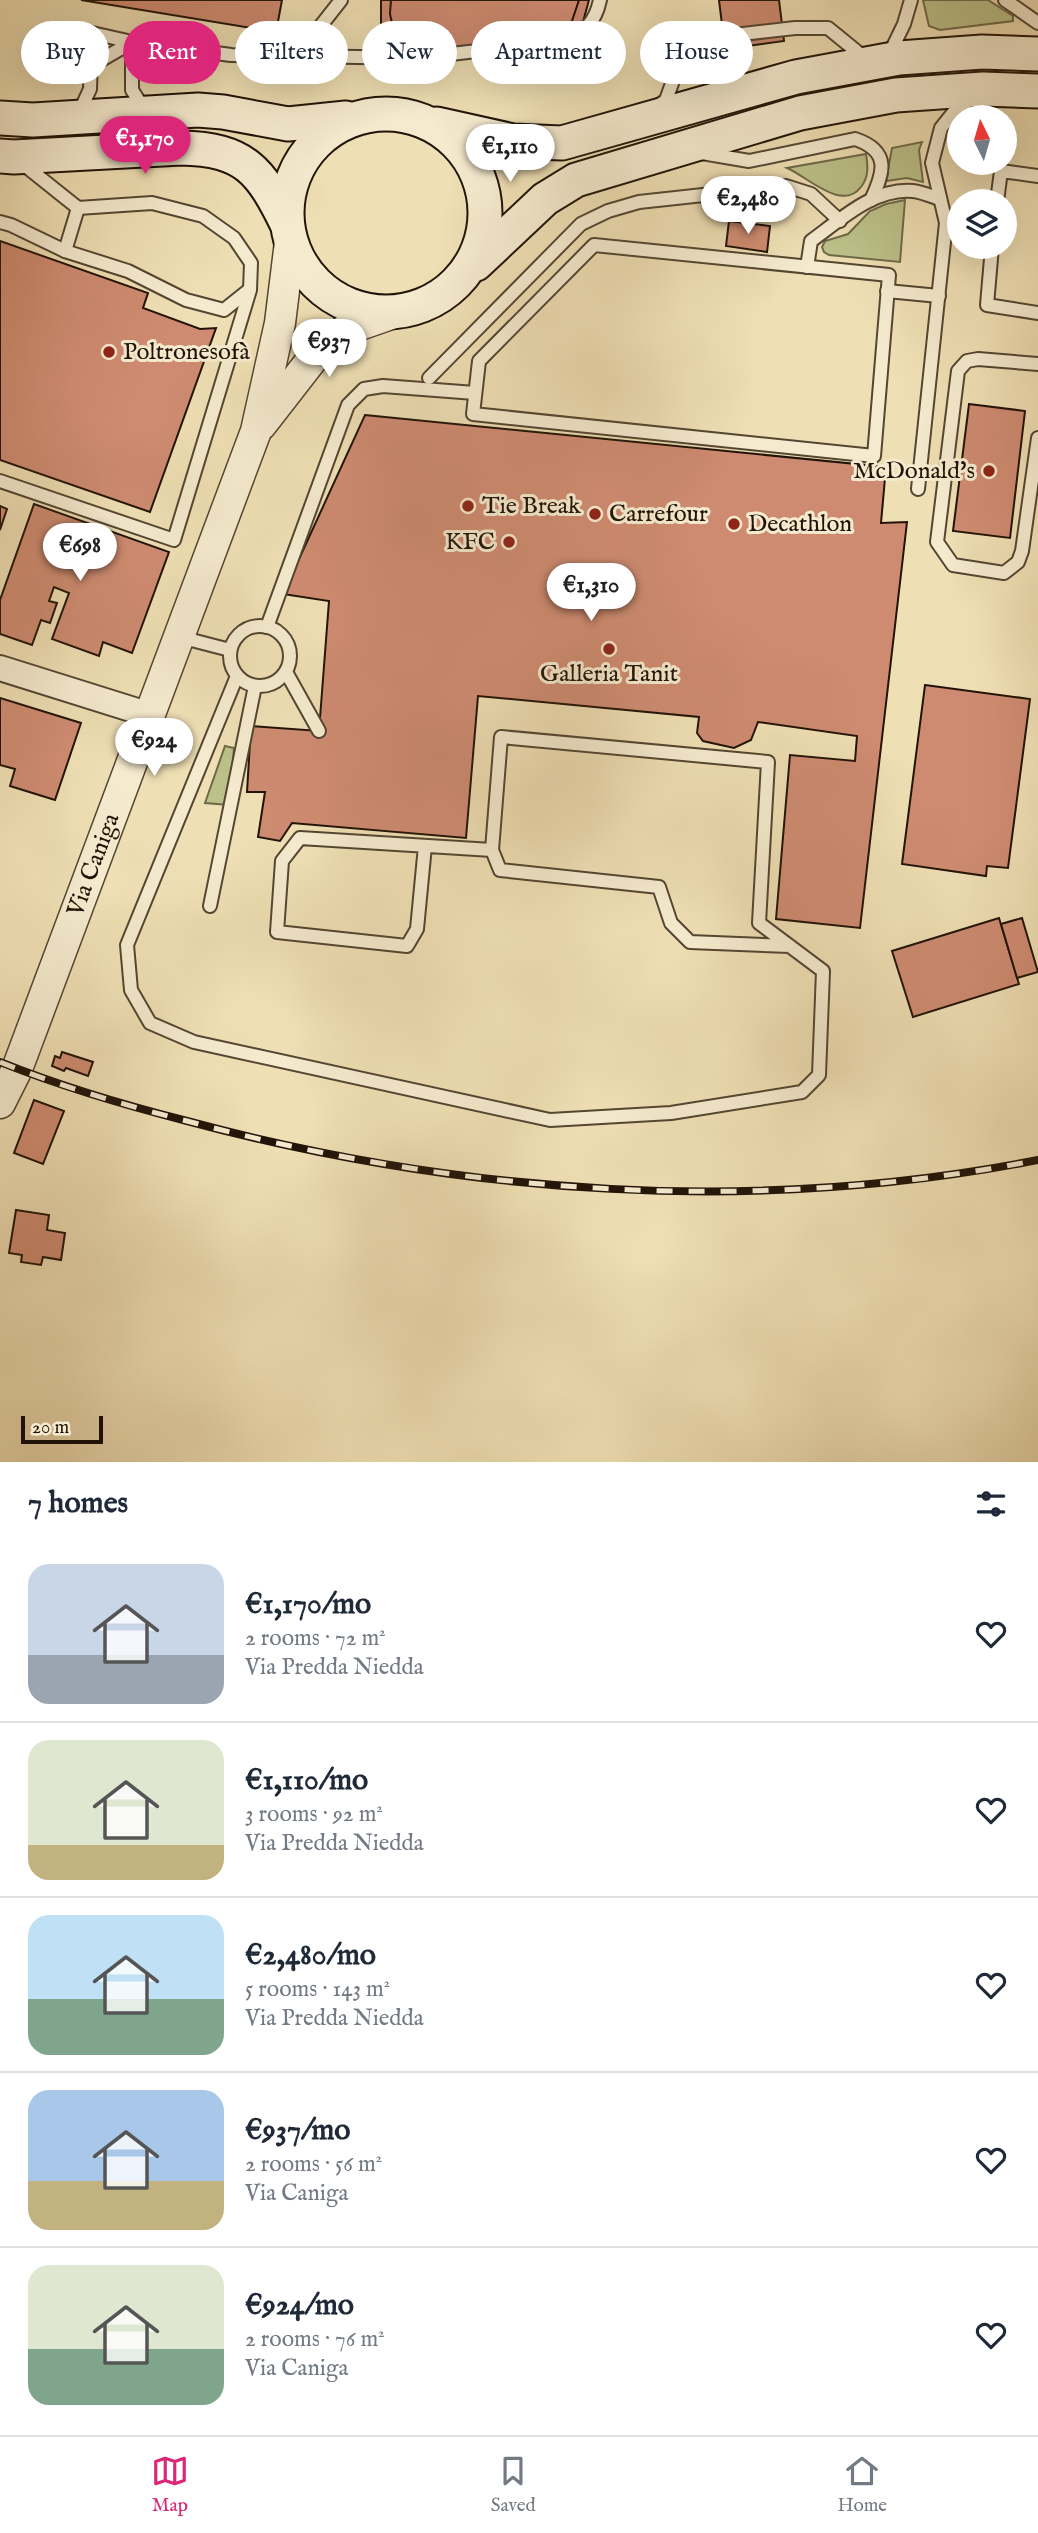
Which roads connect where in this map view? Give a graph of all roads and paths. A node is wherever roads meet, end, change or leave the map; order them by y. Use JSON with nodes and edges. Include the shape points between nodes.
{"nodes":[{"id":1,"x":341,"y":0,"type":"edge"},
{"id":2,"x":600,"y":0,"type":"edge"},
{"id":3,"x":911,"y":0,"type":"edge"},
{"id":4,"x":1005,"y":0,"type":"edge"},
{"id":5,"x":325,"y":21,"type":"edge"},
{"id":6,"x":1038,"y":23,"type":"edge"},
{"id":7,"x":1038,"y":54,"type":"edge"},
{"id":8,"x":348,"y":56,"type":"edge"},
{"id":9,"x":879,"y":62,"type":"junction"},
{"id":10,"x":89,"y":84,"type":"edge"},
{"id":11,"x":132,"y":84,"type":"edge"},
{"id":12,"x":983,"y":89,"type":"junction"},
{"id":13,"x":1038,"y":91,"type":"edge"},
{"id":14,"x":146,"y":113,"type":"junction"},
{"id":15,"x":366,"y":115,"type":"junction"},
{"id":16,"x":77,"y":117,"type":"junction"},
{"id":17,"x":0,"y":118,"type":"edge"},
{"id":18,"x":641,"y":120,"type":"junction"},
{"id":19,"x":428,"y":122,"type":"junction"},
{"id":20,"x":679,"y":148,"type":"junction"},
{"id":21,"x":7,"y":156,"type":"edge"},
{"id":22,"x":1038,"y":176,"type":"edge"},
{"id":23,"x":999,"y":189,"type":"edge"},
{"id":24,"x":940,"y":199,"type":"junction"},
{"id":25,"x":870,"y":200,"type":"junction"},
{"id":26,"x":78,"y":208,"type":"junction"},
{"id":27,"x":840,"y":220,"type":"junction"},
{"id":28,"x":0,"y":222,"type":"edge"},
{"id":29,"x":288,"y":233,"type":"junction"},
{"id":30,"x":65,"y":251,"type":"junction"},
{"id":31,"x":991,"y":259,"type":"edge"},
{"id":32,"x":807,"y":267,"type":"junction"},
{"id":33,"x":464,"y":276,"type":"junction"},
{"id":34,"x":250,"y":290,"type":"junction"},
{"id":35,"x":887,"y":291,"type":"junction"},
{"id":36,"x":939,"y":296,"type":"junction"},
{"id":37,"x":394,"y":313,"type":"junction"},
{"id":38,"x":1038,"y":313,"type":"edge"},
{"id":39,"x":1038,"y":365,"type":"edge"},
{"id":40,"x":429,"y":378,"type":"dead end"},
{"id":41,"x":475,"y":393,"type":"junction"},
{"id":42,"x":256,"y":431,"type":"junction"},
{"id":43,"x":1038,"y":438,"type":"edge"},
{"id":44,"x":0,"y":481,"type":"edge"},
{"id":45,"x":918,"y":489,"type":"dead end"},
{"id":46,"x":267,"y":627,"type":"junction"},
{"id":47,"x":179,"y":637,"type":"junction"},
{"id":48,"x":230,"y":650,"type":"junction"},
{"id":49,"x":0,"y":668,"type":"edge"},
{"id":50,"x":286,"y":672,"type":"junction"},
{"id":51,"x":237,"y":676,"type":"junction"},
{"id":52,"x":255,"y":686,"type":"junction"},
{"id":53,"x":150,"y":715,"type":"junction"},
{"id":54,"x":319,"y":731,"type":"dead end"},
{"id":55,"x":425,"y":846,"type":"junction"},
{"id":56,"x":492,"y":850,"type":"junction"},
{"id":57,"x":210,"y":906,"type":"dead end"},
{"id":58,"x":790,"y":946,"type":"junction"},
{"id":59,"x":0,"y":1103,"type":"edge"}],
"edges":[{"from":1,"to":5,"type":"lane"},
{"from":2,"to":8,"type":"lane","via":[[588,28],[564,41],[416,58]]},
{"from":3,"to":9,"type":"lane","via":[[904,24]]},
{"from":4,"to":6,"type":"lane"},
{"from":7,"to":9,"type":"main road","via":[[982,52]]},
{"from":9,"to":18,"type":"main road","via":[[796,76]]},
{"from":9,"to":18,"type":"lane","via":[[845,44],[828,28],[717,37],[682,53],[666,100]]},
{"from":10,"to":16,"type":"lane"},
{"from":11,"to":14,"type":"lane"},
{"from":12,"to":13,"type":"main road"},
{"from":12,"to":20,"type":"main road","via":[[896,95],[800,113]]},
{"from":12,"to":24,"type":"lane","via":[[941,128],[932,163]]},
{"from":14,"to":15,"type":"main road","via":[[210,111],[288,124]]},
{"from":14,"to":16,"type":"main road"},
{"from":15,"to":19,"type":"main road","via":[[397,114]]},
{"from":15,"to":29,"type":"main road","via":[[338,125],[315,143],[298,167],[288,194]]},
{"from":16,"to":17,"type":"main road"},
{"from":18,"to":19,"type":"main road","via":[[562,143],[513,141]]},
{"from":19,"to":33,"type":"main road","via":[[453,139],[473,162],[484,190],[486,220],[480,250]]},
{"from":20,"to":25,"type":"lane","via":[[749,161],[855,139],[870,144],[878,155],[883,176]]},
{"from":20,"to":33,"type":"main road","via":[[576,180],[516,225]]},
{"from":21,"to":26,"type":"lane"},
{"from":21,"to":29,"type":"main road","via":[[163,148],[225,154],[257,172],[270,189]]},
{"from":22,"to":23,"type":"lane","via":[[1001,171]]},
{"from":24,"to":25,"type":"lane","via":[[894,191]]},
{"from":24,"to":36,"type":"lane","via":[[946,223]]},
{"from":25,"to":27,"type":"lane"},
{"from":26,"to":30,"type":"lane"},
{"from":26,"to":34,"type":"lane","via":[[152,203],[203,216],[234,238],[251,263]]},
{"from":27,"to":32,"type":"lane","via":[[811,240]]},
{"from":27,"to":40,"type":"lane","via":[[811,194],[786,186],[639,202],[608,211],[581,224]]},
{"from":28,"to":30,"type":"lane"},
{"from":29,"to":37,"type":"main road","via":[[306,272],[330,296],[360,310]]},
{"from":29,"to":42,"type":"street","name":"Via Caniga","via":[[280,323]]},
{"from":30,"to":34,"type":"lane","via":[[128,271],[186,300],[224,310]]},
{"from":31,"to":38,"type":"lane","via":[[987,305]]},
{"from":32,"to":35,"type":"lane","via":[[888,275]]},
{"from":32,"to":41,"type":"lane","via":[[594,245],[479,360]]},
{"from":33,"to":37,"type":"main road","via":[[444,295]]},
{"from":34,"to":44,"type":"lane","via":[[174,540]]},
{"from":35,"to":36,"type":"lane"},
{"from":35,"to":41,"type":"lane","via":[[874,456],[473,414]]},
{"from":36,"to":45,"type":"lane"},
{"from":37,"to":42,"type":"street","name":"Via Caniga","via":[[345,330],[317,353]]},
{"from":39,"to":43,"type":"lane","via":[[978,359],[967,360],[958,371],[937,542],[953,565],[1004,573],[1018,562]]},
{"from":41,"to":46,"type":"lane","via":[[383,386],[364,388],[348,405]]},
{"from":42,"to":47,"type":"street","name":"Via Caniga"},
{"from":46,"to":48,"type":"lane","via":[[248,628]]},
{"from":46,"to":50,"type":"lane","via":[[288,645]]},
{"from":47,"to":48,"type":"lane"},
{"from":47,"to":53,"type":"street","name":"Via Caniga"},
{"from":48,"to":51,"type":"lane"},
{"from":49,"to":53,"type":"street"},
{"from":50,"to":52,"type":"lane","via":[[272,684]]},
{"from":50,"to":54,"type":"lane"},
{"from":51,"to":52,"type":"lane"},
{"from":51,"to":58,"type":"lane","via":[[127,945],[131,990],[150,1023],[194,1042],[550,1120],[671,1113],[802,1091],[820,1075],[823,971]]},
{"from":52,"to":57,"type":"lane"},
{"from":53,"to":59,"type":"street","name":"Via Caniga","via":[[17,1069]]},
{"from":55,"to":55,"type":"lane","via":[[300,838],[282,860],[277,932],[407,946],[417,929]]},
{"from":55,"to":56,"type":"lane"},
{"from":56,"to":58,"type":"lane","via":[[500,870],[659,887],[671,923],[690,942]]},
{"from":56,"to":58,"type":"lane","via":[[501,737],[768,762],[759,923]]}]}
